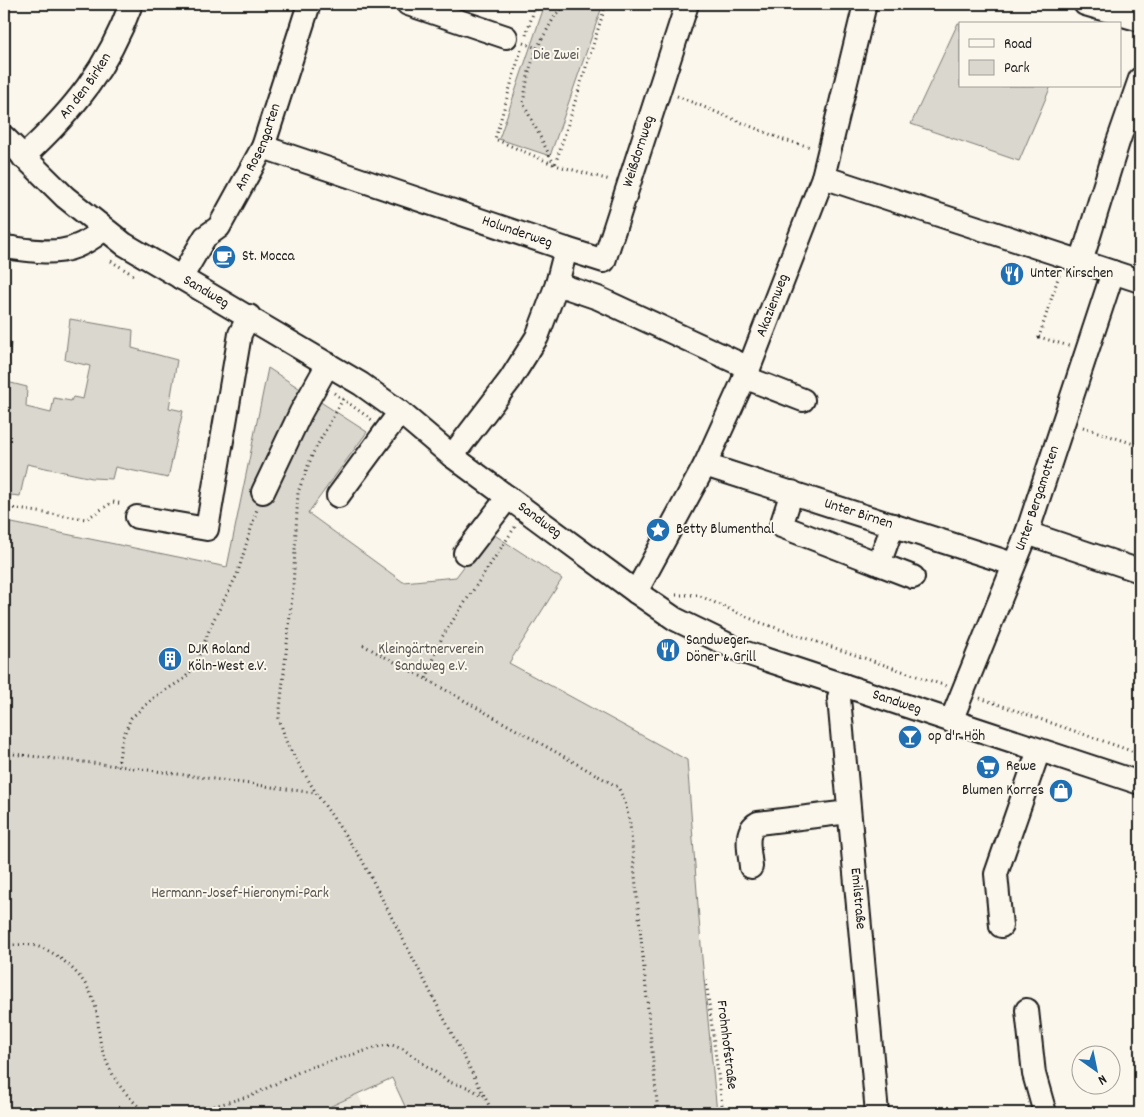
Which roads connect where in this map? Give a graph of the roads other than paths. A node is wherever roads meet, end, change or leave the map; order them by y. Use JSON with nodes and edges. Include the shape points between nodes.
{"nodes":[{"id":1,"x":131,"y":4,"type":"edge"},
{"id":2,"x":309,"y":4,"type":"edge"},
{"id":3,"x":408,"y":4,"type":"edge"},
{"id":4,"x":686,"y":4,"type":"edge"},
{"id":5,"x":865,"y":4,"type":"edge"},
{"id":6,"x":1085,"y":4,"type":"edge"},
{"id":7,"x":1140,"y":20,"type":"edge"},
{"id":8,"x":514,"y":40,"type":"road end"},
{"id":9,"x":1140,"y":79,"type":"edge"},
{"id":10,"x":4,"y":137,"type":"edge"},
{"id":11,"x":264,"y":147,"type":"junction"},
{"id":12,"x":23,"y":157,"type":"junction"},
{"id":13,"x":823,"y":177,"type":"junction"},
{"id":14,"x":104,"y":229,"type":"junction"},
{"id":15,"x":4,"y":247,"type":"edge"},
{"id":16,"x":566,"y":249,"type":"junction"},
{"id":17,"x":1073,"y":259,"type":"junction"},
{"id":18,"x":1113,"y":272,"type":"junction"},
{"id":19,"x":181,"y":278,"type":"junction"},
{"id":20,"x":1140,"y":281,"type":"edge"},
{"id":21,"x":557,"y":284,"type":"junction"},
{"id":22,"x":249,"y":316,"type":"junction"},
{"id":23,"x":328,"y":364,"type":"junction"},
{"id":24,"x":746,"y":372,"type":"junction"},
{"id":25,"x":802,"y":400,"type":"dead end"},
{"id":26,"x":400,"y":412,"type":"junction"},
{"id":27,"x":452,"y":456,"type":"junction"},
{"id":28,"x":705,"y":465,"type":"junction"},
{"id":29,"x":263,"y":492,"type":"road end"},
{"id":30,"x":792,"y":492,"type":"junction"},
{"id":31,"x":338,"y":496,"type":"dead end"},
{"id":32,"x":508,"y":497,"type":"junction"},
{"id":33,"x":140,"y":518,"type":"road end"},
{"id":34,"x":893,"y":525,"type":"junction"},
{"id":35,"x":1027,"y":533,"type":"junction"},
{"id":36,"x":465,"y":553,"type":"dead end"},
{"id":37,"x":879,"y":564,"type":"junction"},
{"id":38,"x":1013,"y":564,"type":"junction"},
{"id":39,"x":1140,"y":572,"type":"edge"},
{"id":40,"x":913,"y":577,"type":"dead end"},
{"id":41,"x":636,"y":592,"type":"junction"},
{"id":42,"x":842,"y":685,"type":"junction"},
{"id":43,"x":951,"y":721,"type":"junction"},
{"id":44,"x":1038,"y":750,"type":"junction"},
{"id":45,"x":1140,"y":784,"type":"edge"},
{"id":46,"x":849,"y":812,"type":"junction"},
{"id":47,"x":751,"y":867,"type":"dead end"},
{"id":48,"x":1000,"y":926,"type":"dead end"},
{"id":49,"x":1027,"y":1010,"type":"dead end"},
{"id":50,"x":877,"y":1113,"type":"edge"},
{"id":51,"x":1045,"y":1113,"type":"edge"}],
"edges":[{"from":1,"to":12,"type":"street","name":"An den Birken","via":[[107,60],[87,91]]},
{"from":2,"to":11,"type":"street","name":"Am Rosengarten"},
{"from":3,"to":8,"type":"street"},
{"from":4,"to":16,"type":"street","name":"Weißdornweg","via":[[604,261]]},
{"from":5,"to":13,"type":"street","name":"Akazienweg"},
{"from":6,"to":7,"type":"street"},
{"from":9,"to":17,"type":"street"},
{"from":10,"to":12,"type":"street","name":"Sandweg"},
{"from":11,"to":16,"type":"street","name":"Holunderweg"},
{"from":11,"to":19,"type":"street","name":"Am Rosengarten","via":[[220,227],[205,237]]},
{"from":12,"to":14,"type":"street","name":"Sandweg"},
{"from":13,"to":17,"type":"street"},
{"from":13,"to":24,"type":"street","name":"Akazienweg"},
{"from":14,"to":15,"type":"street","via":[[88,243],[54,252]]},
{"from":14,"to":19,"type":"street","name":"Sandweg"},
{"from":16,"to":21,"type":"street","name":"Holunderweg"},
{"from":17,"to":18,"type":"street"},
{"from":18,"to":20,"type":"street"},
{"from":18,"to":35,"type":"street","name":"Unter Bergamotten"},
{"from":19,"to":22,"type":"street","name":"Sandweg"},
{"from":21,"to":24,"type":"street","via":[[598,298]]},
{"from":21,"to":27,"type":"street","via":[[537,337],[510,380]]},
{"from":22,"to":23,"type":"street","name":"Sandweg"},
{"from":22,"to":33,"type":"street","via":[[240,334],[207,529]]},
{"from":23,"to":26,"type":"street","name":"Sandweg"},
{"from":23,"to":29,"type":"street"},
{"from":24,"to":25,"type":"street"},
{"from":24,"to":28,"type":"street","name":"Akazienweg"},
{"from":26,"to":27,"type":"street","name":"Sandweg"},
{"from":26,"to":31,"type":"street"},
{"from":27,"to":32,"type":"street","name":"Sandweg"},
{"from":28,"to":30,"type":"street","name":"Unter Birnen"},
{"from":28,"to":41,"type":"street","name":"Akazienweg"},
{"from":30,"to":34,"type":"street","name":"Unter Birnen"},
{"from":30,"to":37,"type":"street","via":[[781,526]]},
{"from":32,"to":36,"type":"street"},
{"from":32,"to":41,"type":"street","name":"Sandweg"},
{"from":34,"to":37,"type":"street"},
{"from":34,"to":38,"type":"street","name":"Unter Birnen"},
{"from":35,"to":38,"type":"street","name":"Unter Bergamotten"},
{"from":35,"to":39,"type":"street"},
{"from":37,"to":40,"type":"street"},
{"from":38,"to":43,"type":"street","name":"Unter Bergamotten"},
{"from":41,"to":42,"type":"street","name":"Sandweg","via":[[675,619],[743,652]]},
{"from":42,"to":43,"type":"street","name":"Sandweg"},
{"from":42,"to":46,"type":"street","name":"Emilstraße","via":[[839,698]]},
{"from":43,"to":44,"type":"street","name":"Sandweg"},
{"from":44,"to":45,"type":"street","name":"Sandweg"},
{"from":44,"to":48,"type":"street","via":[[996,874]]},
{"from":46,"to":47,"type":"street","via":[[752,827],[748,834]]},
{"from":46,"to":50,"type":"street","name":"Emilstraße"},
{"from":49,"to":51,"type":"street","via":[[1034,1074]]}]}
